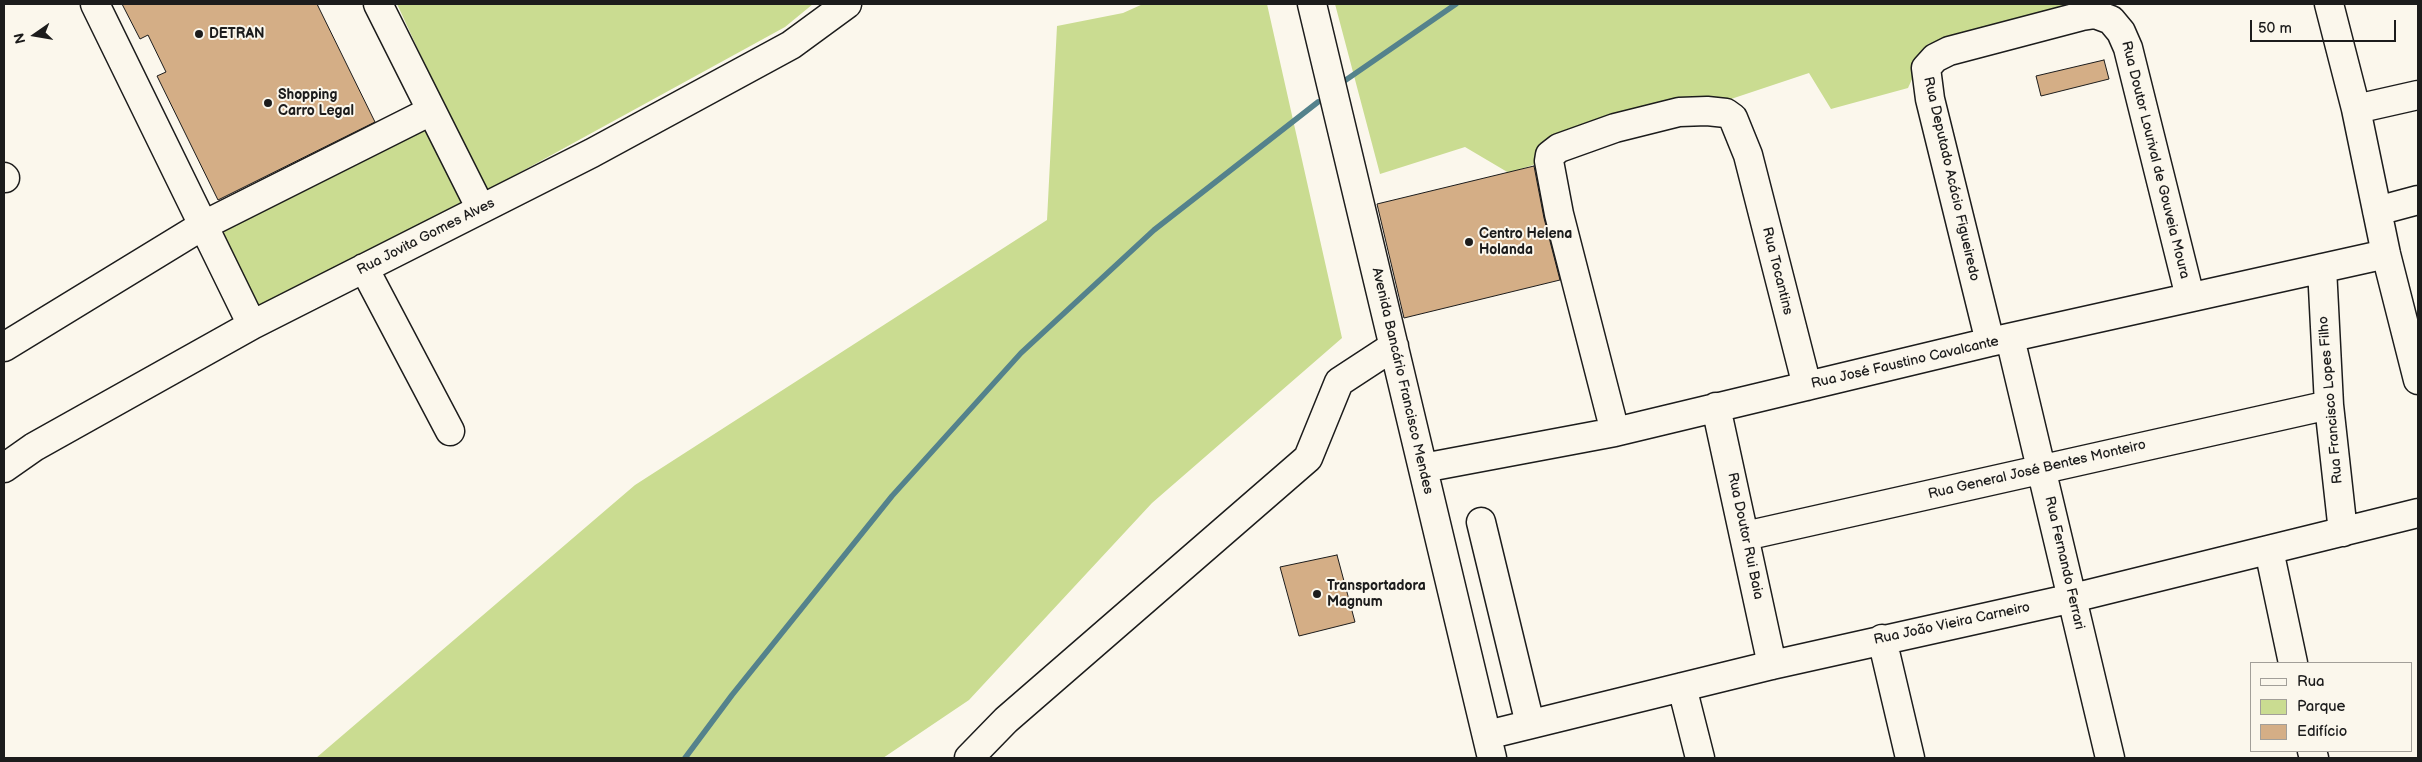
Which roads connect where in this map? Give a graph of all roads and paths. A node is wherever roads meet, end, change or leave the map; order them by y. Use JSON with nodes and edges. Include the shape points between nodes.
{"nodes":[{"id":1,"x":95,"y":4,"type":"edge"},
{"id":2,"x":378,"y":4,"type":"edge"},
{"id":3,"x":846,"y":4,"type":"edge"},
{"id":4,"x":1312,"y":4,"type":"edge"},
{"id":5,"x":2329,"y":4,"type":"edge"},
{"id":6,"x":2060,"y":22,"type":"joint"},
{"id":7,"x":2418,"y":95,"type":"edge"},
{"id":8,"x":2356,"y":109,"type":"junction"},
{"id":9,"x":431,"y":111,"type":"junction"},
{"id":10,"x":2398,"y":205,"type":"edge"},
{"id":11,"x":481,"y":209,"type":"junction"},
{"id":12,"x":202,"y":226,"type":"junction"},
{"id":13,"x":2386,"y":254,"type":"junction"},
{"id":14,"x":364,"y":268,"type":"junction"},
{"id":15,"x":2322,"y":268,"type":"junction"},
{"id":16,"x":2190,"y":297,"type":"junction"},
{"id":17,"x":2410,"y":310,"type":"edge"},
{"id":18,"x":252,"y":325,"type":"junction"},
{"id":19,"x":2000,"y":340,"type":"junction"},
{"id":20,"x":1394,"y":346,"type":"junction"},
{"id":21,"x":4,"y":347,"type":"edge"},
{"id":22,"x":2418,"y":380,"type":"edge"},
{"id":23,"x":1807,"y":386,"type":"junction"},
{"id":24,"x":2329,"y":405,"type":"junction"},
{"id":25,"x":1716,"y":407,"type":"junction"},
{"id":26,"x":450,"y":431,"type":"dead end"},
{"id":27,"x":1615,"y":432,"type":"junction"},
{"id":28,"x":4,"y":468,"type":"edge"},
{"id":29,"x":1423,"y":468,"type":"junction"},
{"id":30,"x":2042,"y":469,"type":"junction"},
{"id":31,"x":2418,"y":513,"type":"edge"},
{"id":32,"x":1481,"y":522,"type":"dead end"},
{"id":33,"x":2343,"y":532,"type":"junction"},
{"id":34,"x":1746,"y":536,"type":"junction"},
{"id":35,"x":2268,"y":550,"type":"junction"},
{"id":36,"x":2073,"y":598,"type":"junction"},
{"id":37,"x":1882,"y":639,"type":"junction"},
{"id":38,"x":2293,"y":662,"type":"edge"},
{"id":39,"x":1772,"y":665,"type":"junction"},
{"id":40,"x":1682,"y":687,"type":"junction"},
{"id":41,"x":1530,"y":724,"type":"junction"},
{"id":42,"x":1490,"y":747,"type":"edge"},
{"id":43,"x":969,"y":758,"type":"edge"},
{"id":44,"x":1700,"y":758,"type":"edge"},
{"id":45,"x":1910,"y":758,"type":"edge"},
{"id":46,"x":2110,"y":758,"type":"edge"}],
"edges":[{"from":1,"to":12,"type":"street"},
{"from":2,"to":9,"type":"street"},
{"from":3,"to":11,"type":"street","name":"Rua Jovita Gomes Alves","via":[[791,44],[592,153]]},
{"from":4,"to":20,"type":"street","name":"Avenida Bancário Francisco Mendes"},
{"from":5,"to":8,"type":"street"},
{"from":6,"to":16,"type":"street","name":"Rua Doutor Lourival de Gouveia Moura","via":[[2095,14],[2111,20],[2122,32],[2136,74]]},
{"from":6,"to":19,"type":"street","name":"Rua Deputado Acácio Figueiredo","via":[[1950,51],[1935,58],[1926,68],[1930,99]]},
{"from":7,"to":8,"type":"street"},
{"from":8,"to":10,"type":"street"},
{"from":9,"to":11,"type":"street"},
{"from":9,"to":12,"type":"street"},
{"from":10,"to":13,"type":"street"},
{"from":11,"to":14,"type":"street","name":"Rua Jovita Gomes Alves"},
{"from":12,"to":18,"type":"street"},
{"from":12,"to":21,"type":"street"},
{"from":13,"to":15,"type":"street","name":"Rua José Faustino Cavalcante"},
{"from":13,"to":17,"type":"street"},
{"from":14,"to":18,"type":"street","name":"Rua Jovita Gomes Alves"},
{"from":14,"to":26,"type":"street"},
{"from":15,"to":16,"type":"street","name":"Rua José Faustino Cavalcante"},
{"from":15,"to":24,"type":"street","name":"Rua Francisco Lopes Filho"},
{"from":16,"to":19,"type":"street","name":"Rua José Faustino Cavalcante"},
{"from":17,"to":22,"type":"street"},
{"from":18,"to":28,"type":"street","name":"Rua Jovita Gomes Alves","via":[[34,447]]},
{"from":19,"to":23,"type":"street","name":"Rua José Faustino Cavalcante"},
{"from":19,"to":30,"type":"street","name":"Rua Fernando Ferrari"},
{"from":20,"to":29,"type":"street","name":"Avenida Bancário Francisco Mendes"},
{"from":20,"to":43,"type":"street","via":[[1339,382],[1308,458],[1006,720]]},
{"from":23,"to":25,"type":"street","name":"Rua José Faustino Cavalcante"},
{"from":23,"to":27,"type":"street","name":"Rua Tocantins","via":[[1748,155],[1733,118],[1726,113],[1708,111],[1679,112],[1615,128],[1559,148],[1550,155],[1549,166],[1559,214]]},
{"from":24,"to":30,"type":"street","name":"Rua General José Bentes Monteiro"},
{"from":24,"to":33,"type":"street","name":"Rua Francisco Lopes Filho"},
{"from":25,"to":27,"type":"street","name":"Rua José Faustino Cavalcante"},
{"from":25,"to":34,"type":"street","name":"Rua Doutor Rui Baia"},
{"from":27,"to":29,"type":"street","name":"Rua José Faustino Cavalcante"},
{"from":29,"to":42,"type":"street","name":"Avenida Bancário Francisco Mendes"},
{"from":30,"to":34,"type":"street","name":"Rua General José Bentes Monteiro"},
{"from":30,"to":36,"type":"street","name":"Rua Fernando Ferrari"},
{"from":31,"to":33,"type":"street","name":"Rua João Vieira Carneiro"},
{"from":32,"to":41,"type":"street"},
{"from":33,"to":35,"type":"street","name":"Rua João Vieira Carneiro"},
{"from":34,"to":39,"type":"street","name":"Rua Doutor Rui Baia"},
{"from":35,"to":36,"type":"street","name":"Rua João Vieira Carneiro"},
{"from":35,"to":38,"type":"street"},
{"from":36,"to":37,"type":"street","name":"Rua João Vieira Carneiro"},
{"from":36,"to":46,"type":"street","name":"Rua Fernando Ferrari"},
{"from":37,"to":39,"type":"street","name":"Rua João Vieira Carneiro"},
{"from":37,"to":45,"type":"street"},
{"from":39,"to":40,"type":"street","name":"Rua João Vieira Carneiro"},
{"from":40,"to":41,"type":"street","name":"Rua João Vieira Carneiro"},
{"from":40,"to":44,"type":"street"},
{"from":41,"to":42,"type":"street","name":"Rua João Vieira Carneiro"}]}
